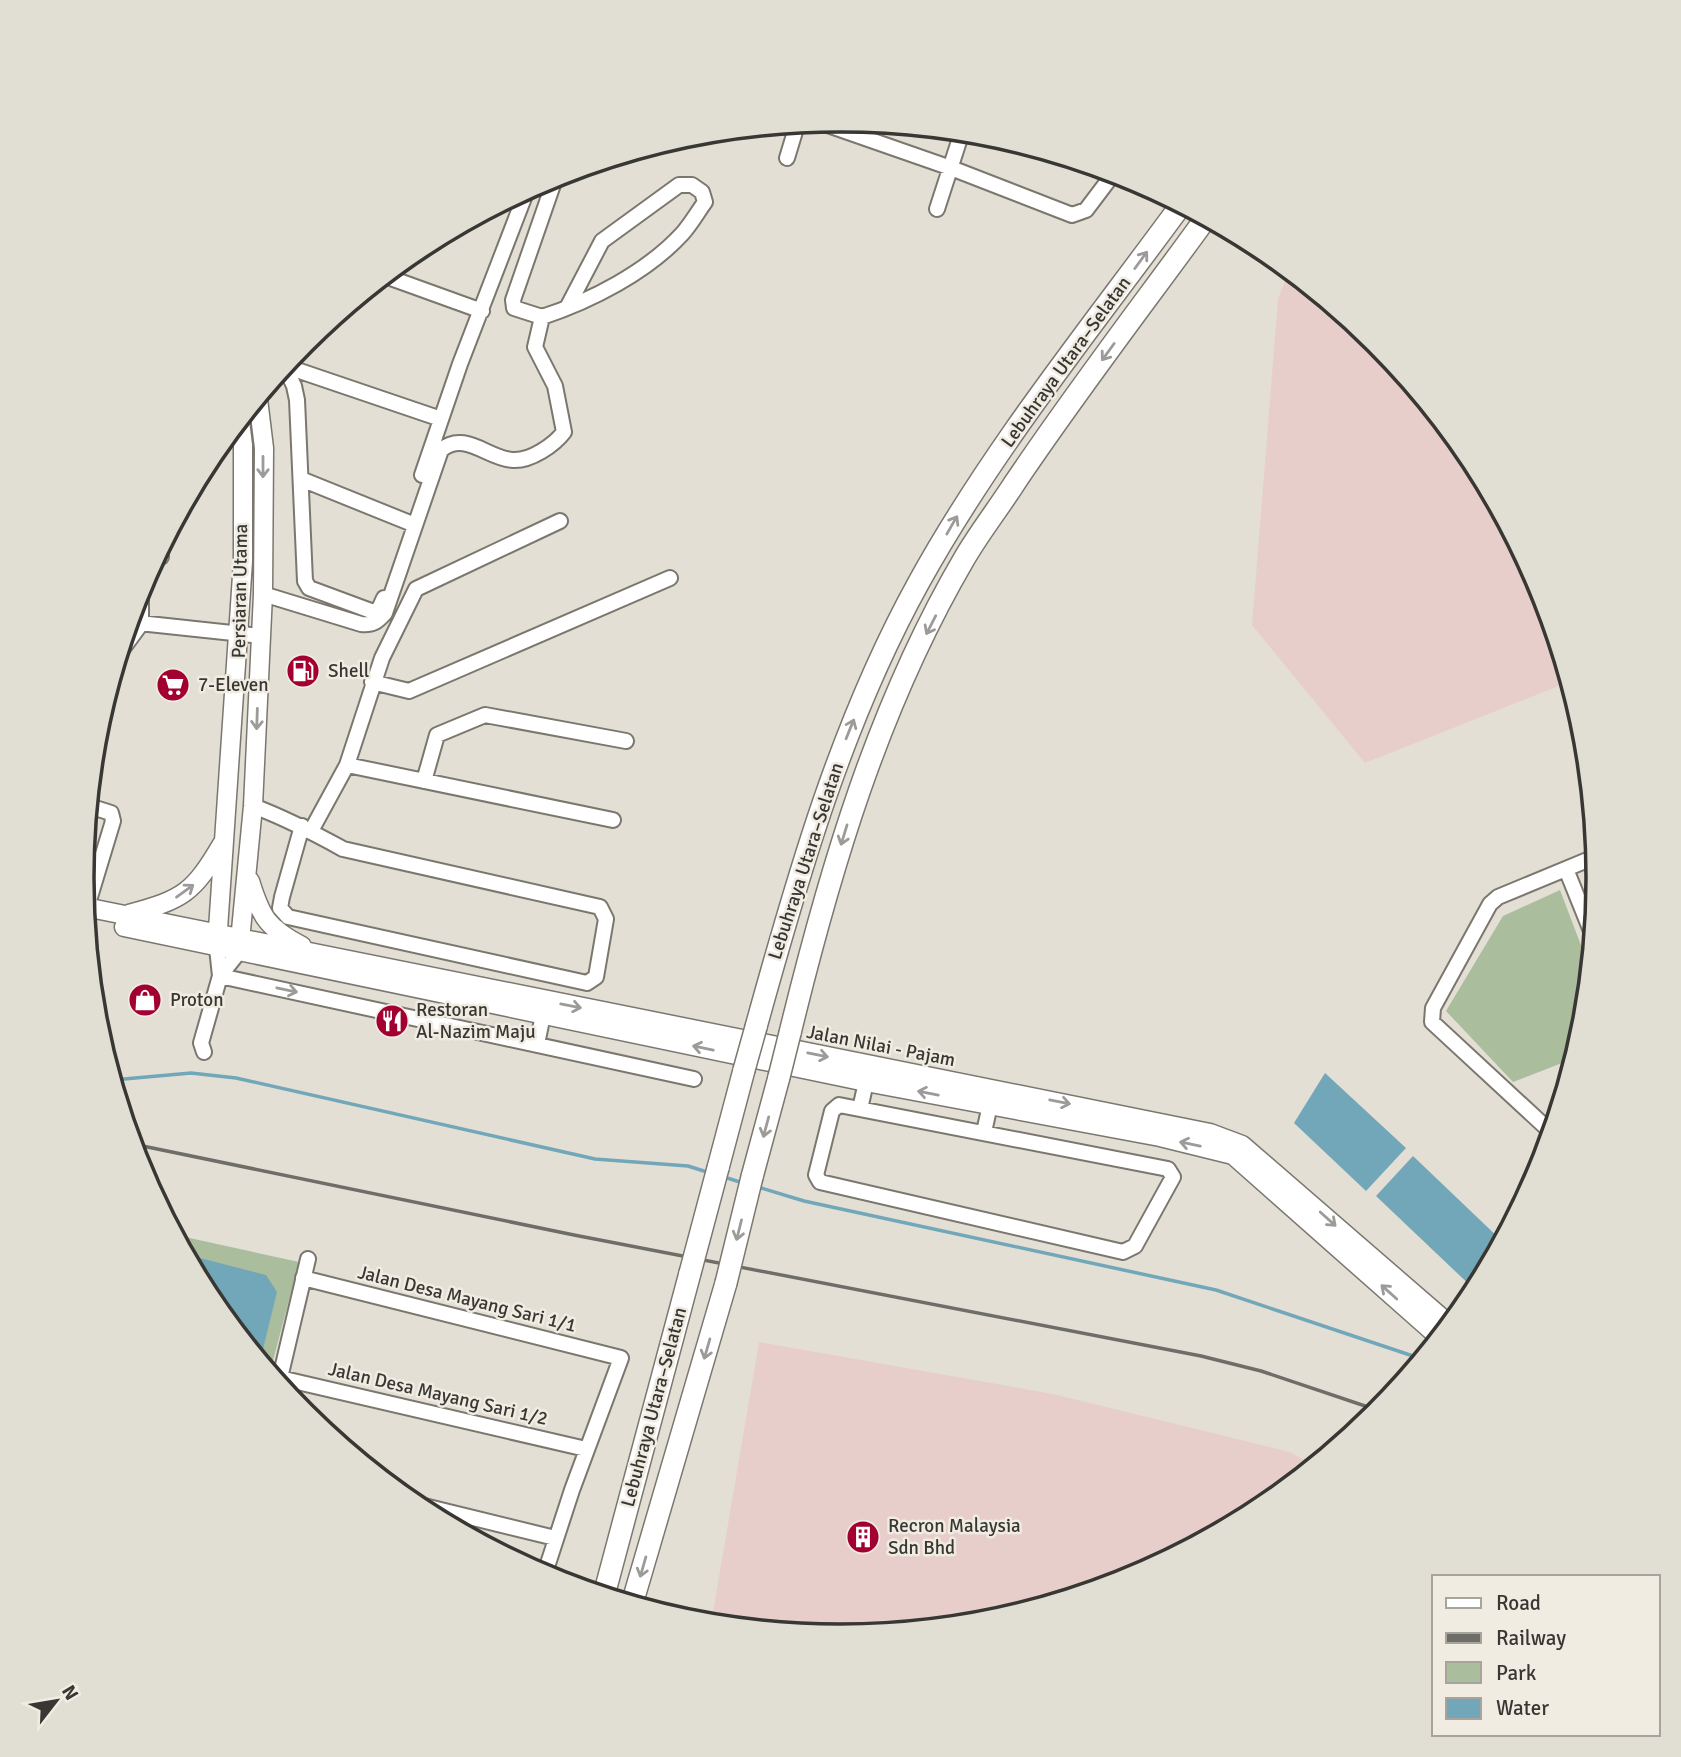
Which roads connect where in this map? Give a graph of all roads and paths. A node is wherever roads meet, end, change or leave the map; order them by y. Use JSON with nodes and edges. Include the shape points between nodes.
{"nodes":[{"id":1,"x":849,"y":132,"type":"edge"},
{"id":2,"x":794,"y":134,"type":"edge"},
{"id":3,"x":959,"y":142,"type":"edge"},
{"id":4,"x":787,"y":158,"type":"dead end"},
{"id":5,"x":951,"y":168,"type":"junction"},
{"id":6,"x":1107,"y":182,"type":"edge"},
{"id":7,"x":551,"y":191,"type":"edge"},
{"id":8,"x":522,"y":204,"type":"edge"},
{"id":9,"x":517,"y":206,"type":"edge"},
{"id":10,"x":521,"y":208,"type":"junction"},
{"id":11,"x":937,"y":209,"type":"dead end"},
{"id":12,"x":1176,"y":212,"type":"edge"},
{"id":13,"x":1201,"y":225,"type":"edge"},
{"id":14,"x":396,"y":280,"type":"edge"},
{"id":15,"x":568,"y":306,"type":"junction"},
{"id":16,"x":482,"y":311,"type":"junction"},
{"id":17,"x":542,"y":317,"type":"junction"},
{"id":18,"x":296,"y":370,"type":"edge"},
{"id":19,"x":290,"y":376,"type":"edge"},
{"id":20,"x":260,"y":411,"type":"edge"},
{"id":21,"x":441,"y":419,"type":"junction"},
{"id":22,"x":242,"y":434,"type":"edge"},
{"id":23,"x":300,"y":479,"type":"junction"},
{"id":24,"x":561,"y":521,"type":"dead end"},
{"id":25,"x":411,"y":523,"type":"junction"},
{"id":26,"x":670,"y":578,"type":"dead end"},
{"id":27,"x":263,"y":594,"type":"junction"},
{"id":28,"x":140,"y":624,"type":"edge"},
{"id":29,"x":238,"y":634,"type":"junction"},
{"id":30,"x":261,"y":636,"type":"junction"},
{"id":31,"x":372,"y":682,"type":"junction"},
{"id":32,"x":626,"y":741,"type":"dead end"},
{"id":33,"x":347,"y":765,"type":"junction"},
{"id":34,"x":424,"y":780,"type":"junction"},
{"id":35,"x":253,"y":806,"type":"junction"},
{"id":36,"x":98,"y":809,"type":"edge"},
{"id":37,"x":613,"y":820,"type":"dead end"},
{"id":38,"x":306,"y":828,"type":"junction"},
{"id":39,"x":224,"y":841,"type":"junction"},
{"id":40,"x":1586,"y":861,"type":"edge"},
{"id":41,"x":1566,"y":869,"type":"junction"},
{"id":42,"x":247,"y":871,"type":"junction"},
{"id":43,"x":94,"y":884,"type":"edge"},
{"id":44,"x":95,"y":912,"type":"edge"},
{"id":45,"x":95,"y":913,"type":"edge"},
{"id":46,"x":125,"y":915,"type":"junction"},
{"id":47,"x":1585,"y":917,"type":"edge"},
{"id":48,"x":217,"y":941,"type":"junction"},
{"id":49,"x":239,"y":946,"type":"junction"},
{"id":50,"x":323,"y":956,"type":"junction"},
{"id":51,"x":220,"y":976,"type":"junction"},
{"id":52,"x":543,"y":1015,"type":"junction"},
{"id":53,"x":537,"y":1044,"type":"junction"},
{"id":54,"x":204,"y":1052,"type":"dead end"},
{"id":55,"x":694,"y":1079,"type":"dead end"},
{"id":56,"x":866,"y":1082,"type":"junction"},
{"id":57,"x":992,"y":1097,"type":"junction"},
{"id":58,"x":860,"y":1109,"type":"junction"},
{"id":59,"x":1544,"y":1126,"type":"edge"},
{"id":60,"x":985,"y":1132,"type":"junction"},
{"id":61,"x":309,"y":1259,"type":"dead end"},
{"id":62,"x":303,"y":1278,"type":"junction"},
{"id":63,"x":1443,"y":1319,"type":"edge"},
{"id":64,"x":1433,"y":1332,"type":"edge"},
{"id":65,"x":280,"y":1370,"type":"edge"},
{"id":66,"x":291,"y":1382,"type":"edge"},
{"id":67,"x":586,"y":1449,"type":"junction"},
{"id":68,"x":445,"y":1511,"type":"edge"},
{"id":69,"x":555,"y":1538,"type":"junction"},
{"id":70,"x":547,"y":1565,"type":"edge"},
{"id":71,"x":606,"y":1587,"type":"edge"},
{"id":72,"x":635,"y":1595,"type":"edge"}],
"edges":[{"from":1,"to":5,"type":"street"},
{"from":2,"to":4,"type":"street"},
{"from":3,"to":5,"type":"street"},
{"from":5,"to":6,"type":"street","via":[[1072,215],[1086,210]]},
{"from":5,"to":11,"type":"street"},
{"from":7,"to":17,"type":"street","via":[[513,300],[520,312]]},
{"from":8,"to":10,"type":"street"},
{"from":9,"to":10,"type":"street"},
{"from":10,"to":16,"type":"street"},
{"from":71,"to":12,"type":"highway","name":"Lebuhraya Utara–Selatan","one_way":true,"bridge":true,"via":[[756,1027],[830,781],[858,710],[918,584],[967,500]]},
{"from":13,"to":72,"type":"highway","name":"Lebuhraya Utara–Selatan","one_way":true,"bridge":true,"via":[[964,558],[909,668],[855,796],[814,937],[726,1283]]},
{"from":14,"to":16,"type":"street"},
{"from":15,"to":15,"type":"street","via":[[602,241],[679,185],[692,185],[702,192],[705,202],[682,234],[637,272]]},
{"from":15,"to":17,"type":"street"},
{"from":16,"to":21,"type":"street"},
{"from":17,"to":27,"type":"street","via":[[536,347],[555,386],[564,432],[557,443],[513,460],[459,443],[440,450],[379,620],[361,624]]},
{"from":18,"to":21,"type":"street"},
{"from":19,"to":23,"type":"street","via":[[296,400]]},
{"from":20,"to":27,"type":"main road","name":"Persiaran Utama","one_way":true,"via":[[264,448]]},
{"from":21,"to":25,"type":"street"},
{"from":22,"to":29,"type":"main road","name":"Persiaran Utama","via":[[243,561]]},
{"from":23,"to":25,"type":"street"},
{"from":23,"to":25,"type":"street","via":[[309,588],[378,611]]},
{"from":24,"to":31,"type":"street","via":[[416,589]]},
{"from":26,"to":31,"type":"street","via":[[409,691]]},
{"from":27,"to":30,"type":"main road","name":"Persiaran Utama"},
{"from":28,"to":29,"type":"street"},
{"from":29,"to":30,"type":"street"},
{"from":29,"to":39,"type":"main road","name":"Persiaran Utama"},
{"from":30,"to":35,"type":"main road","name":"Persiaran Utama","one_way":true},
{"from":31,"to":33,"type":"street"},
{"from":32,"to":34,"type":"street","via":[[478,716],[437,735]]},
{"from":33,"to":34,"type":"street"},
{"from":33,"to":38,"type":"street"},
{"from":34,"to":37,"type":"street"},
{"from":35,"to":38,"type":"street"},
{"from":35,"to":42,"type":"main road","name":"Persiaran Utama"},
{"from":36,"to":43,"type":"street","via":[[111,813],[113,821]]},
{"from":38,"to":38,"type":"street","via":[[343,849],[600,907],[606,919],[596,977],[587,983],[288,917],[280,908],[282,897]]},
{"from":46,"to":39,"type":"main road","one_way":true,"via":[[178,898],[200,881]]},
{"from":39,"to":48,"type":"main road","name":"Persiaran Utama"},
{"from":40,"to":41,"type":"street"},
{"from":41,"to":47,"type":"street"},
{"from":41,"to":59,"type":"street","via":[[1490,904],[1433,1008],[1432,1022]]},
{"from":42,"to":49,"type":"main road","name":"Persiaran Utama"},
{"from":42,"to":50,"type":"main road","via":[[268,925]]},
{"from":44,"to":46,"type":"main road"},
{"from":45,"to":48,"type":"main road"},
{"from":46,"to":48,"type":"main road"},
{"from":48,"to":49,"type":"main road"},
{"from":48,"to":51,"type":"street"},
{"from":49,"to":50,"type":"main road","name":"Jalan Nilai - Pajam"},
{"from":49,"to":51,"type":"street"},
{"from":49,"to":52,"type":"main road","name":"Jalan Nilai - Pajam"},
{"from":50,"to":57,"type":"main road","name":"Jalan Nilai - Pajam","one_way":true},
{"from":51,"to":53,"type":"street","one_way":true},
{"from":51,"to":54,"type":"street","via":[[201,1044]]},
{"from":52,"to":53,"type":"street"},
{"from":56,"to":52,"type":"main road","name":"Jalan Nilai - Pajam","one_way":true},
{"from":53,"to":55,"type":"street"},
{"from":57,"to":56,"type":"main road","name":"Jalan Nilai - Pajam","one_way":true},
{"from":56,"to":58,"type":"street"},
{"from":57,"to":60,"type":"street"},
{"from":57,"to":63,"type":"main road","name":"Jalan Nilai - Pajam","one_way":true,"via":[[1198,1130],[1242,1145]]},
{"from":64,"to":57,"type":"main road","name":"Jalan Nilai - Pajam","one_way":true,"via":[[1233,1155]]},
{"from":58,"to":60,"type":"street"},
{"from":58,"to":60,"type":"street","via":[[839,1105],[832,1111],[817,1175],[820,1182],[1123,1252],[1135,1246],[1173,1177],[1168,1169]]},
{"from":61,"to":62,"type":"street"},
{"from":62,"to":65,"type":"street"},
{"from":62,"to":67,"type":"street","name":"Jalan Desa Mayang Sari 1/1","via":[[621,1358]]},
{"from":66,"to":67,"type":"street","name":"Jalan Desa Mayang Sari 1/2"},
{"from":67,"to":69,"type":"street"},
{"from":68,"to":69,"type":"street"},
{"from":69,"to":70,"type":"street"}]}
